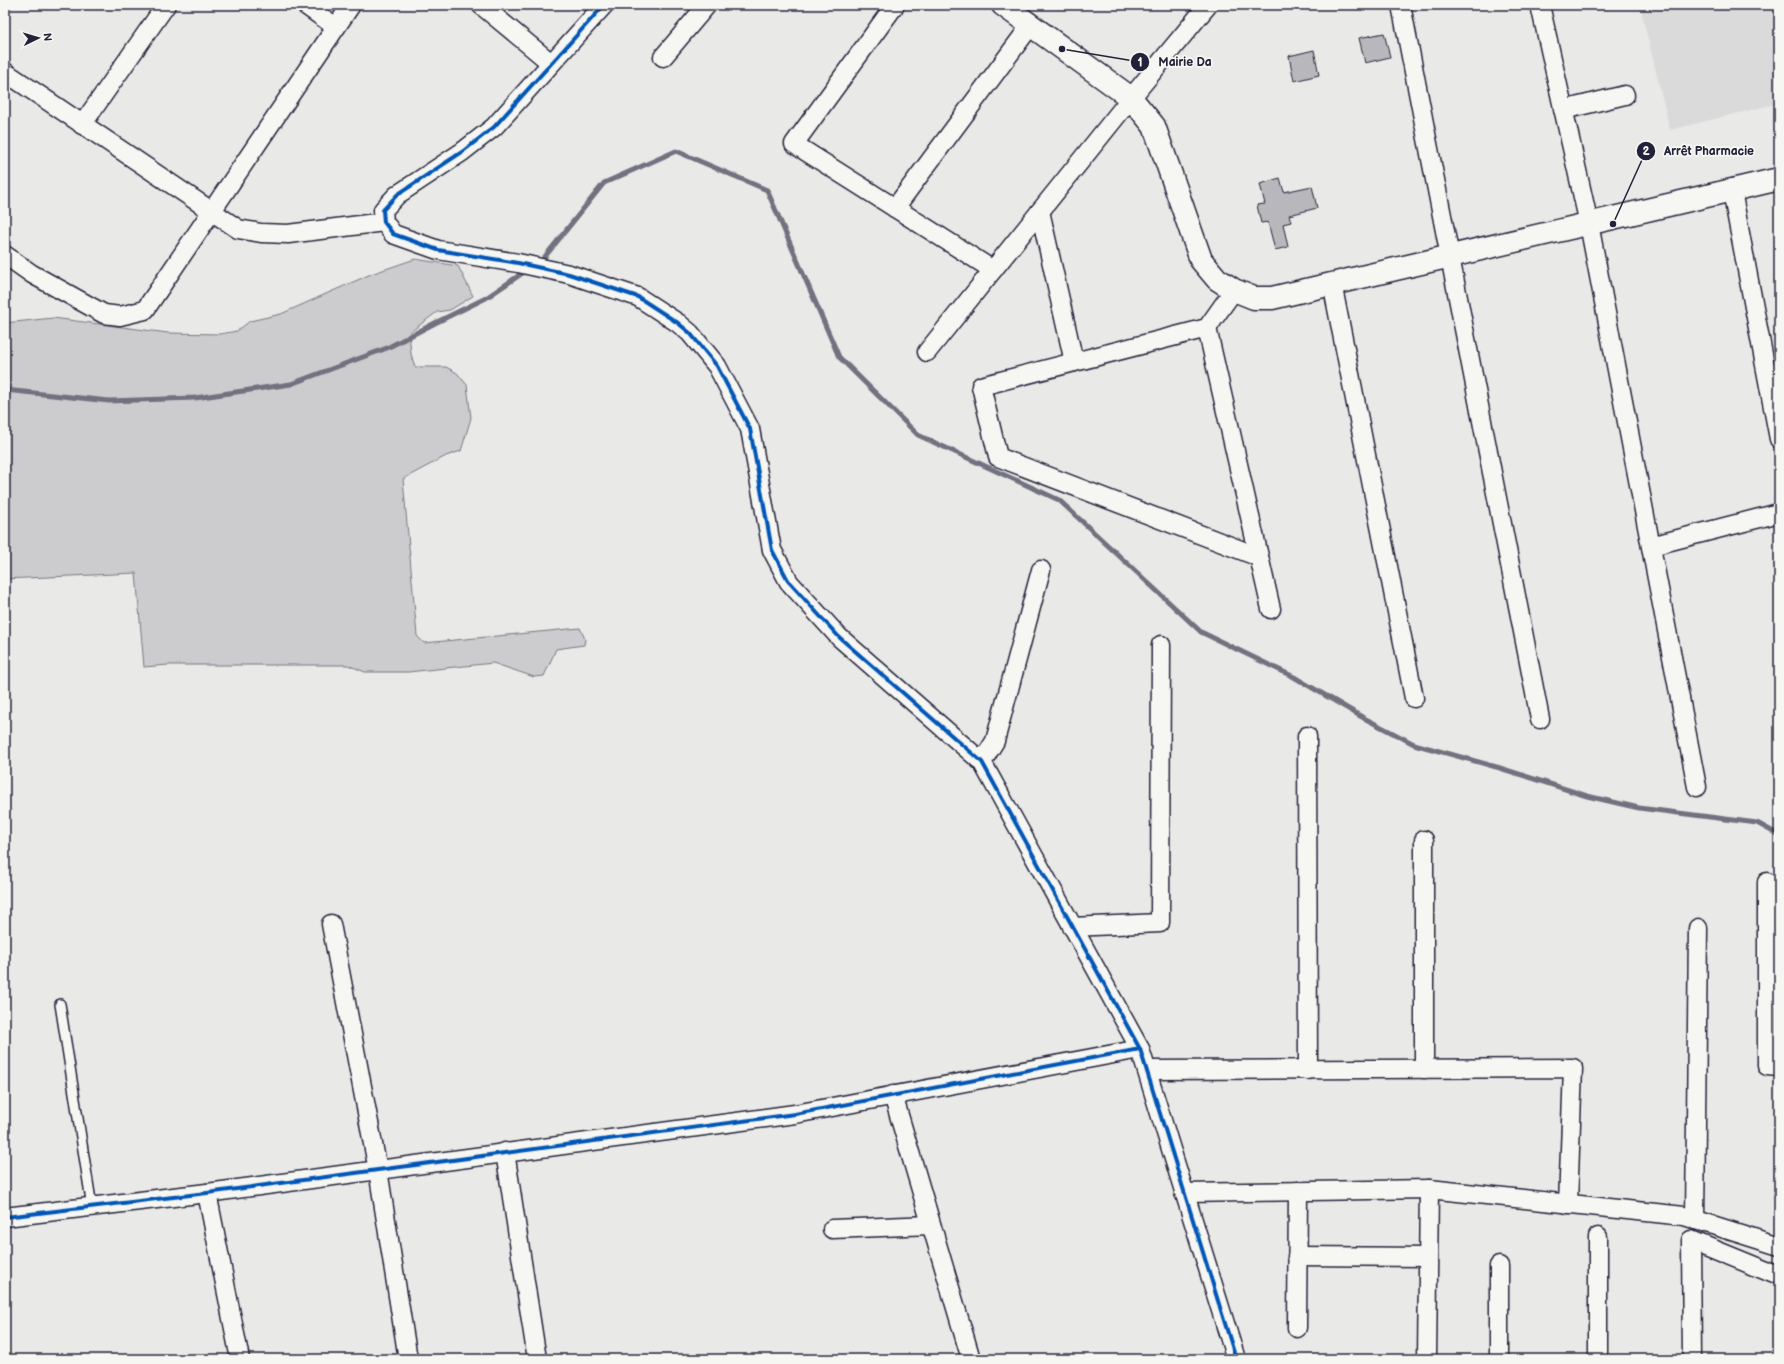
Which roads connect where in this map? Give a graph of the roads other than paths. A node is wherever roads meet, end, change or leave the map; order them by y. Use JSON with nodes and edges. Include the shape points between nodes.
{"nodes":[{"id":1,"x":166,"y":5,"type":"edge"},
{"id":2,"x":305,"y":5,"type":"edge"},
{"id":3,"x":351,"y":5,"type":"edge"},
{"id":4,"x":481,"y":5,"type":"edge"},
{"id":5,"x":604,"y":5,"type":"edge"},
{"id":6,"x":707,"y":5,"type":"edge"},
{"id":7,"x":895,"y":5,"type":"edge"},
{"id":8,"x":1003,"y":5,"type":"edge"},
{"id":9,"x":1208,"y":5,"type":"edge"},
{"id":10,"x":1401,"y":5,"type":"edge"},
{"id":11,"x":1540,"y":5,"type":"edge"},
{"id":12,"x":1031,"y":25,"type":"junction"},
{"id":13,"x":336,"y":27,"type":"junction"},
{"id":14,"x":663,"y":57,"type":"dead end"},
{"id":15,"x":551,"y":63,"type":"junction"},
{"id":16,"x":5,"y":72,"type":"edge"},
{"id":17,"x":1625,"y":95,"type":"dead end"},
{"id":18,"x":1131,"y":98,"type":"junction"},
{"id":19,"x":1563,"y":110,"type":"junction"},
{"id":20,"x":82,"y":125,"type":"junction"},
{"id":21,"x":1779,"y":180,"type":"edge"},
{"id":22,"x":1732,"y":191,"type":"junction"},
{"id":23,"x":895,"y":208,"type":"junction"},
{"id":24,"x":1040,"y":211,"type":"junction"},
{"id":25,"x":211,"y":212,"type":"junction"},
{"id":26,"x":384,"y":222,"type":"junction"},
{"id":27,"x":1589,"y":224,"type":"junction"},
{"id":28,"x":5,"y":255,"type":"edge"},
{"id":29,"x":1449,"y":256,"type":"junction"},
{"id":30,"x":993,"y":270,"type":"junction"},
{"id":31,"x":1332,"y":283,"type":"junction"},
{"id":32,"x":1234,"y":290,"type":"junction"},
{"id":33,"x":1207,"y":328,"type":"junction"},
{"id":34,"x":927,"y":352,"type":"dead end"},
{"id":35,"x":1074,"y":362,"type":"junction"},
{"id":36,"x":1779,"y":439,"type":"edge"},
{"id":37,"x":1779,"y":513,"type":"edge"},
{"id":38,"x":1650,"y":546,"type":"junction"},
{"id":39,"x":1259,"y":557,"type":"junction"},
{"id":40,"x":1041,"y":570,"type":"dead end"},
{"id":41,"x":1270,"y":610,"type":"dead end"},
{"id":42,"x":1161,"y":645,"type":"dead end"},
{"id":43,"x":1414,"y":698,"type":"dead end"},
{"id":44,"x":1540,"y":719,"type":"dead end"},
{"id":45,"x":1308,"y":736,"type":"dead end"},
{"id":46,"x":982,"y":762,"type":"junction"},
{"id":47,"x":1697,"y":787,"type":"dead end"},
{"id":48,"x":1424,"y":840,"type":"dead end"},
{"id":49,"x":1767,"y":882,"type":"dead end"},
{"id":50,"x":331,"y":924,"type":"dead end"},
{"id":51,"x":1072,"y":927,"type":"junction"},
{"id":52,"x":1698,"y":928,"type":"dead end"},
{"id":53,"x":60,"y":1004,"type":"dead end"},
{"id":54,"x":1140,"y":1049,"type":"junction"},
{"id":55,"x":1779,"y":1067,"type":"edge"},
{"id":56,"x":1424,"y":1069,"type":"junction"},
{"id":57,"x":1147,"y":1070,"type":"junction"},
{"id":58,"x":1308,"y":1070,"type":"junction"},
{"id":59,"x":893,"y":1095,"type":"junction"},
{"id":60,"x":505,"y":1152,"type":"junction"},
{"id":61,"x":378,"y":1170,"type":"junction"},
{"id":62,"x":1429,"y":1189,"type":"junction"},
{"id":63,"x":1298,"y":1191,"type":"junction"},
{"id":64,"x":207,"y":1193,"type":"junction"},
{"id":65,"x":1184,"y":1193,"type":"junction"},
{"id":66,"x":1568,"y":1204,"type":"junction"},
{"id":67,"x":92,"y":1207,"type":"junction"},
{"id":68,"x":5,"y":1218,"type":"edge"},
{"id":69,"x":1696,"y":1220,"type":"junction"},
{"id":70,"x":931,"y":1225,"type":"junction"},
{"id":71,"x":832,"y":1229,"type":"dead end"},
{"id":72,"x":1598,"y":1237,"type":"dead end"},
{"id":73,"x":1779,"y":1246,"type":"edge"},
{"id":74,"x":1298,"y":1256,"type":"junction"},
{"id":75,"x":1428,"y":1257,"type":"junction"},
{"id":76,"x":1499,"y":1266,"type":"dead end"},
{"id":77,"x":1779,"y":1276,"type":"edge"},
{"id":78,"x":1297,"y":1328,"type":"dead end"},
{"id":79,"x":240,"y":1359,"type":"edge"},
{"id":80,"x":408,"y":1359,"type":"edge"},
{"id":81,"x":538,"y":1359,"type":"edge"},
{"id":82,"x":970,"y":1359,"type":"edge"},
{"id":83,"x":1236,"y":1359,"type":"edge"},
{"id":84,"x":1427,"y":1359,"type":"edge"},
{"id":85,"x":1499,"y":1359,"type":"edge"},
{"id":86,"x":1598,"y":1359,"type":"edge"},
{"id":87,"x":1692,"y":1359,"type":"edge"}],
"edges":[{"from":1,"to":20,"type":"street"},
{"from":2,"to":13,"type":"street"},
{"from":3,"to":13,"type":"street"},
{"from":4,"to":15,"type":"street"},
{"from":5,"to":15,"type":"street"},
{"from":6,"to":14,"type":"street"},
{"from":7,"to":23,"type":"street","via":[[794,144]]},
{"from":8,"to":12,"type":"street"},
{"from":9,"to":18,"type":"street"},
{"from":10,"to":29,"type":"street"},
{"from":11,"to":19,"type":"street"},
{"from":12,"to":18,"type":"street"},
{"from":12,"to":23,"type":"street"},
{"from":13,"to":25,"type":"street"},
{"from":15,"to":26,"type":"street","via":[[494,127],[462,152],[397,194],[384,210]]},
{"from":16,"to":20,"type":"street"},
{"from":17,"to":19,"type":"street"},
{"from":18,"to":24,"type":"street"},
{"from":18,"to":32,"type":"street","via":[[1154,126],[1201,260],[1217,279]]},
{"from":19,"to":27,"type":"street"},
{"from":20,"to":25,"type":"street"},
{"from":21,"to":22,"type":"street"},
{"from":22,"to":27,"type":"street"},
{"from":22,"to":36,"type":"street"},
{"from":23,"to":30,"type":"street"},
{"from":24,"to":30,"type":"street"},
{"from":24,"to":35,"type":"street"},
{"from":25,"to":26,"type":"street","via":[[238,229],[262,233],[288,234]]},
{"from":25,"to":28,"type":"street","via":[[145,310],[120,316],[104,314],[32,274]]},
{"from":26,"to":46,"type":"street","via":[[393,234],[438,250],[569,274],[638,297],[690,333],[717,366],[750,429],[772,550],[790,582],[839,637]]},
{"from":27,"to":29,"type":"street"},
{"from":27,"to":38,"type":"street"},
{"from":29,"to":31,"type":"street"},
{"from":29,"to":44,"type":"street"},
{"from":30,"to":34,"type":"street"},
{"from":31,"to":32,"type":"street","via":[[1272,298],[1254,298]]},
{"from":31,"to":43,"type":"street"},
{"from":32,"to":33,"type":"street"},
{"from":33,"to":35,"type":"street"},
{"from":33,"to":39,"type":"street"},
{"from":35,"to":39,"type":"street","via":[[981,386],[998,457]]},
{"from":37,"to":38,"type":"street"},
{"from":38,"to":47,"type":"street"},
{"from":39,"to":41,"type":"street"},
{"from":40,"to":46,"type":"street","via":[[995,741]]},
{"from":42,"to":51,"type":"street","via":[[1160,923]]},
{"from":45,"to":58,"type":"street"},
{"from":46,"to":51,"type":"street"},
{"from":48,"to":56,"type":"street"},
{"from":49,"to":55,"type":"street","via":[[1767,1066]]},
{"from":50,"to":61,"type":"street"},
{"from":51,"to":54,"type":"street"},
{"from":52,"to":69,"type":"street"},
{"from":53,"to":67,"type":"lane"},
{"from":54,"to":57,"type":"street"},
{"from":54,"to":59,"type":"street"},
{"from":56,"to":58,"type":"street"},
{"from":56,"to":66,"type":"street","via":[[1573,1068]]},
{"from":57,"to":58,"type":"street"},
{"from":57,"to":65,"type":"street"},
{"from":59,"to":60,"type":"street","via":[[795,1114]]},
{"from":59,"to":70,"type":"street"},
{"from":60,"to":61,"type":"street"},
{"from":60,"to":81,"type":"street"},
{"from":61,"to":64,"type":"street"},
{"from":61,"to":80,"type":"street"},
{"from":62,"to":63,"type":"street"},
{"from":62,"to":66,"type":"street"},
{"from":62,"to":75,"type":"street"},
{"from":63,"to":65,"type":"street"},
{"from":63,"to":74,"type":"street"},
{"from":64,"to":67,"type":"street"},
{"from":64,"to":79,"type":"street"},
{"from":65,"to":83,"type":"street"},
{"from":66,"to":69,"type":"street","via":[[1684,1216]]},
{"from":67,"to":68,"type":"street"},
{"from":69,"to":73,"type":"street"},
{"from":70,"to":71,"type":"street"},
{"from":70,"to":82,"type":"street"},
{"from":72,"to":86,"type":"street"},
{"from":74,"to":75,"type":"street"},
{"from":74,"to":78,"type":"street"},
{"from":75,"to":84,"type":"street"},
{"from":76,"to":85,"type":"street"},
{"from":77,"to":87,"type":"street","via":[[1691,1240]]}]}
